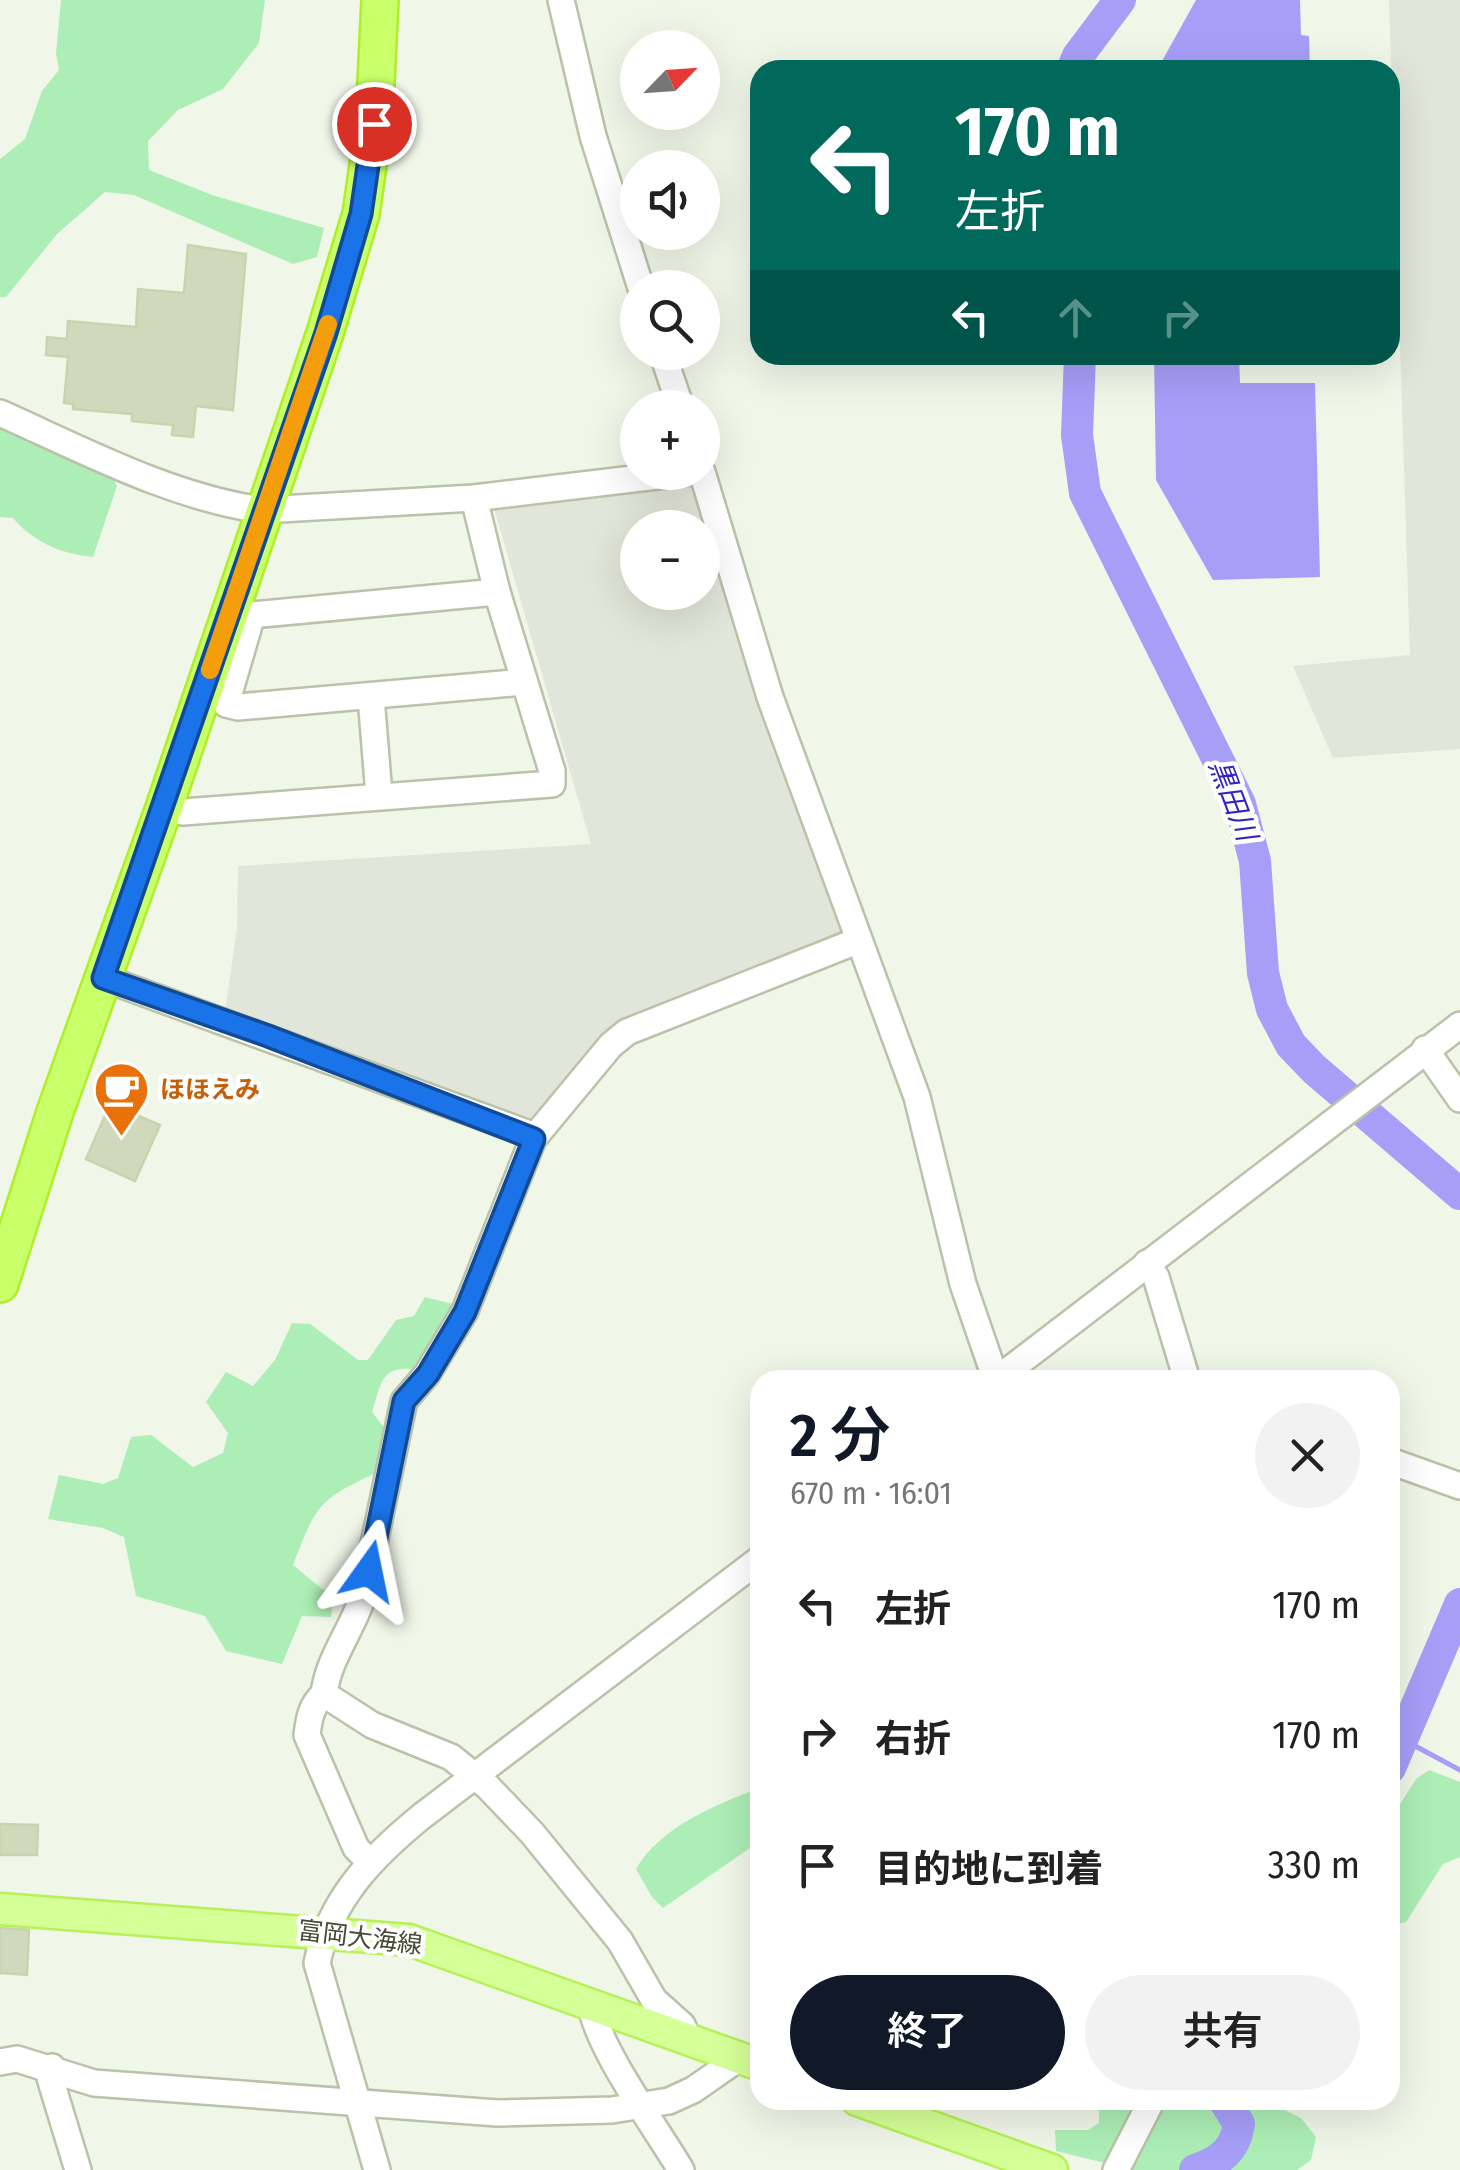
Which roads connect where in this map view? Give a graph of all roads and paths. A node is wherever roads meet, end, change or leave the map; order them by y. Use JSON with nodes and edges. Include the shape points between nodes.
{"nodes":[{"id":1,"x":380,"y":0,"type":"edge"},
{"id":2,"x":561,"y":0,"type":"edge"},
{"id":3,"x":634,"y":270,"type":"edge"},
{"id":4,"x":0,"y":413,"type":"edge"},
{"id":5,"x":620,"y":481,"type":"edge"},
{"id":6,"x":707,"y":490,"type":"edge"},
{"id":7,"x":474,"y":498,"type":"junction"},
{"id":8,"x":262,"y":510,"type":"junction"},
{"id":9,"x":497,"y":592,"type":"junction"},
{"id":10,"x":524,"y":682,"type":"junction"},
{"id":11,"x":371,"y":697,"type":"junction"},
{"id":12,"x":379,"y":794,"type":"junction"},
{"id":13,"x":164,"y":808,"type":"junction"},
{"id":14,"x":857,"y":941,"type":"junction"},
{"id":15,"x":103,"y":978,"type":"junction"},
{"id":16,"x":1460,"y":1025,"type":"edge"},
{"id":17,"x":1425,"y":1049,"type":"junction"},
{"id":18,"x":1460,"y":1099,"type":"edge"},
{"id":19,"x":534,"y":1139,"type":"junction"},
{"id":20,"x":9,"y":1220,"type":"edge"},
{"id":21,"x":1147,"y":1264,"type":"junction"},
{"id":22,"x":0,"y":1284,"type":"edge"},
{"id":23,"x":993,"y":1370,"type":"edge"},
{"id":24,"x":1009,"y":1370,"type":"edge"},
{"id":25,"x":1184,"y":1370,"type":"edge"},
{"id":26,"x":1400,"y":1465,"type":"edge"},
{"id":27,"x":1460,"y":1486,"type":"edge"},
{"id":28,"x":750,"y":1567,"type":"edge"},
{"id":29,"x":324,"y":1694,"type":"junction"},
{"id":30,"x":474,"y":1776,"type":"junction"},
{"id":31,"x":369,"y":1862,"type":"junction"},
{"id":32,"x":0,"y":1909,"type":"edge"},
{"id":33,"x":326,"y":1932,"type":"junction"},
{"id":34,"x":590,"y":2003,"type":"junction"},
{"id":35,"x":689,"y":2039,"type":"junction"},
{"id":36,"x":750,"y":2061,"type":"edge"},
{"id":37,"x":0,"y":2062,"type":"edge"},
{"id":38,"x":52,"y":2068,"type":"junction"},
{"id":39,"x":358,"y":2100,"type":"junction"},
{"id":40,"x":643,"y":2105,"type":"junction"},
{"id":41,"x":885,"y":2110,"type":"edge"},
{"id":42,"x":1147,"y":2110,"type":"edge"},
{"id":43,"x":78,"y":2170,"type":"edge"},
{"id":44,"x":376,"y":2170,"type":"edge"},
{"id":45,"x":681,"y":2170,"type":"edge"},
{"id":46,"x":1052,"y":2170,"type":"edge"},
{"id":47,"x":1116,"y":2170,"type":"edge"}],
"edges":[{"from":1,"to":8,"type":"highway","via":[[361,214]]},
{"from":2,"to":3,"type":"street"},
{"from":4,"to":8,"type":"street","via":[[129,470]]},
{"from":5,"to":7,"type":"street"},
{"from":6,"to":14,"type":"street","via":[[770,697]]},
{"from":7,"to":8,"type":"street"},
{"from":7,"to":9,"type":"street"},
{"from":8,"to":13,"type":"highway"},
{"from":9,"to":10,"type":"street"},
{"from":9,"to":11,"type":"street","via":[[252,615],[226,704]]},
{"from":10,"to":11,"type":"street"},
{"from":10,"to":12,"type":"street","via":[[552,784]]},
{"from":11,"to":12,"type":"street"},
{"from":12,"to":13,"type":"street","via":[[183,812]]},
{"from":13,"to":15,"type":"highway"},
{"from":14,"to":19,"type":"street","via":[[627,1032]]},
{"from":14,"to":23,"type":"street","via":[[917,1097],[963,1284]]},
{"from":15,"to":19,"type":"street"},
{"from":15,"to":20,"type":"highway"},
{"from":16,"to":17,"type":"street"},
{"from":17,"to":18,"type":"street"},
{"from":17,"to":21,"type":"street"},
{"from":19,"to":29,"type":"street","via":[[465,1312],[404,1401],[363,1596],[326,1674]]},
{"from":20,"to":22,"type":"highway"},
{"from":21,"to":24,"type":"street"},
{"from":21,"to":25,"type":"street"},
{"from":26,"to":27,"type":"street"},
{"from":28,"to":30,"type":"street"},
{"from":29,"to":30,"type":"street","via":[[372,1725],[451,1757]]},
{"from":29,"to":31,"type":"street","via":[[309,1717],[307,1735],[356,1848]]},
{"from":30,"to":31,"type":"street"},
{"from":30,"to":35,"type":"street","via":[[532,1833],[620,1940],[654,2000]]},
{"from":31,"to":33,"type":"street"},
{"from":32,"to":33,"type":"main road","name":"富岡大海線"},
{"from":33,"to":34,"type":"main road","name":"富岡大海線","via":[[409,1940]]},
{"from":33,"to":39,"type":"street","via":[[317,1963]]},
{"from":34,"to":35,"type":"main road","name":"富岡大海線"},
{"from":34,"to":40,"type":"street"},
{"from":35,"to":36,"type":"main road","name":"富岡大海線"},
{"from":36,"to":40,"type":"street","via":[[669,2101]]},
{"from":37,"to":38,"type":"street"},
{"from":38,"to":39,"type":"street","via":[[94,2083]]},
{"from":38,"to":43,"type":"street"},
{"from":39,"to":40,"type":"street","via":[[497,2113]]},
{"from":39,"to":44,"type":"street"},
{"from":40,"to":45,"type":"street"},
{"from":41,"to":46,"type":"main road"},
{"from":42,"to":47,"type":"street"}]}
